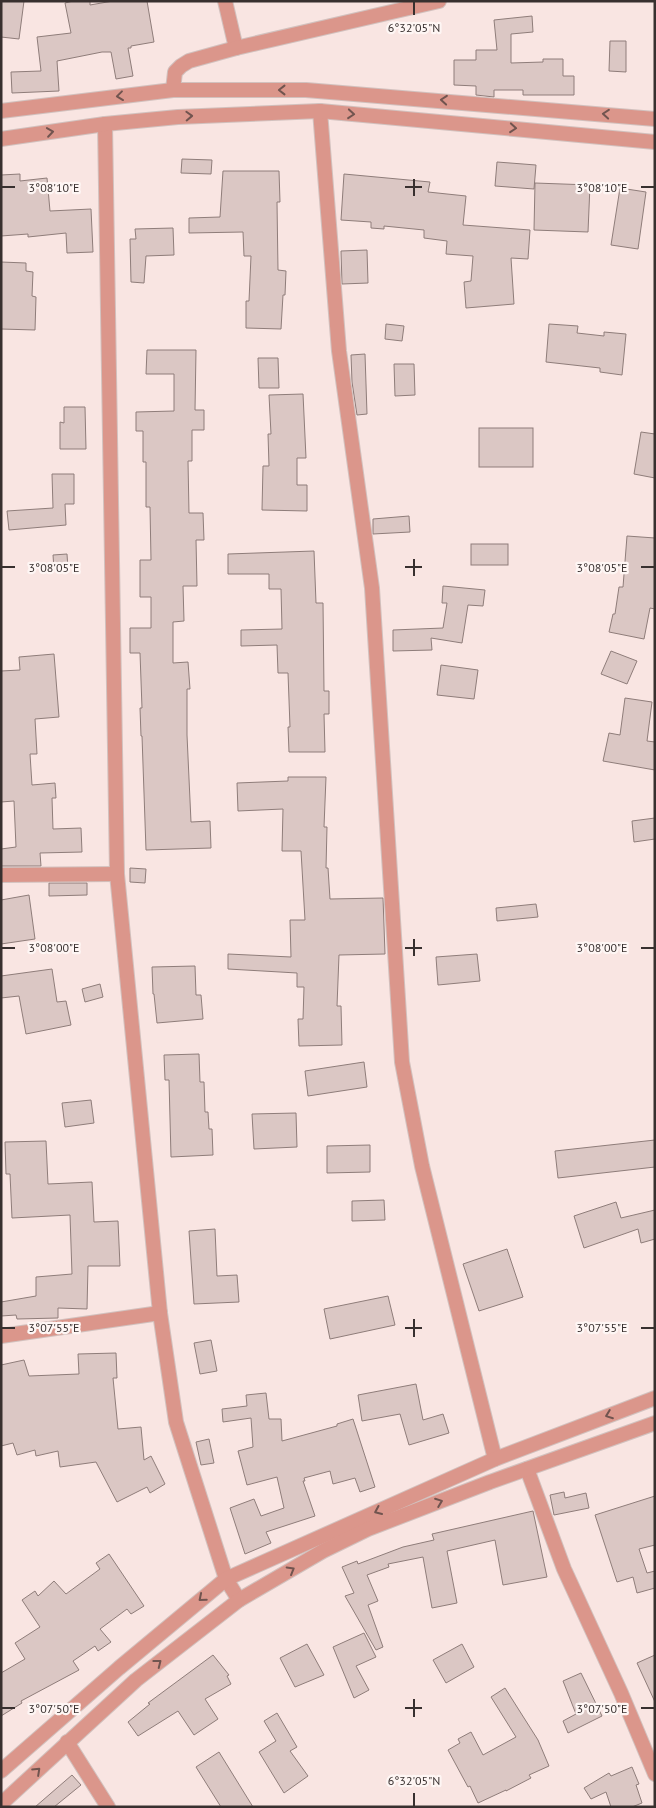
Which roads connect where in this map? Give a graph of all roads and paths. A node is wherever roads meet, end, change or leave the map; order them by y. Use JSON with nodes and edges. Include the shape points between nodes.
{"nodes":[{"id":1,"x":225,"y":1,"type":"edge"},
{"id":2,"x":439,"y":1,"type":"edge"},
{"id":3,"x":236,"y":48,"type":"junction"},
{"id":4,"x":172,"y":90,"type":"junction"},
{"id":5,"x":1,"y":111,"type":"edge"},
{"id":6,"x":320,"y":111,"type":"junction"},
{"id":7,"x":655,"y":119,"type":"edge"},
{"id":8,"x":106,"y":124,"type":"junction"},
{"id":9,"x":1,"y":139,"type":"edge"},
{"id":10,"x":655,"y":142,"type":"edge"},
{"id":11,"x":1,"y":874,"type":"edge"},
{"id":12,"x":117,"y":874,"type":"junction"},
{"id":13,"x":160,"y":1313,"type":"junction"},
{"id":14,"x":1,"y":1336,"type":"edge"},
{"id":15,"x":655,"y":1398,"type":"edge"},
{"id":16,"x":655,"y":1423,"type":"edge"},
{"id":17,"x":495,"y":1459,"type":"junction"},
{"id":18,"x":527,"y":1469,"type":"junction"},
{"id":19,"x":226,"y":1578,"type":"junction"},
{"id":20,"x":239,"y":1600,"type":"junction"},
{"id":21,"x":67,"y":1742,"type":"junction"},
{"id":22,"x":1,"y":1771,"type":"edge"},
{"id":23,"x":655,"y":1774,"type":"edge"},
{"id":24,"x":1,"y":1804,"type":"edge"},
{"id":25,"x":108,"y":1807,"type":"edge"}],
"edges":[{"from":1,"to":3,"type":"street"},
{"from":2,"to":3,"type":"street"},
{"from":3,"to":4,"type":"street","via":[[181,66],[175,72]]},
{"from":4,"to":5,"type":"street","one_way":true},
{"from":7,"to":4,"type":"street","one_way":true,"via":[[306,90]]},
{"from":8,"to":6,"type":"street","one_way":true,"via":[[178,117]]},
{"from":6,"to":10,"type":"street","one_way":true},
{"from":6,"to":17,"type":"street","via":[[339,351],[372,588],[402,1062],[422,1166]]},
{"from":9,"to":8,"type":"street","one_way":true},
{"from":8,"to":12,"type":"street"},
{"from":11,"to":12,"type":"street"},
{"from":12,"to":13,"type":"street"},
{"from":13,"to":14,"type":"street"},
{"from":13,"to":19,"type":"street","via":[[176,1422]]},
{"from":15,"to":17,"type":"street","one_way":true},
{"from":16,"to":18,"type":"street"},
{"from":17,"to":19,"type":"street","one_way":true},
{"from":20,"to":18,"type":"street","one_way":true,"via":[[368,1529]]},
{"from":18,"to":23,"type":"street","via":[[564,1569]]},
{"from":19,"to":20,"type":"street"},
{"from":19,"to":22,"type":"street","one_way":true},
{"from":21,"to":20,"type":"street","one_way":true,"via":[[136,1680]]},
{"from":24,"to":21,"type":"street","one_way":true},
{"from":21,"to":25,"type":"street"}]}
